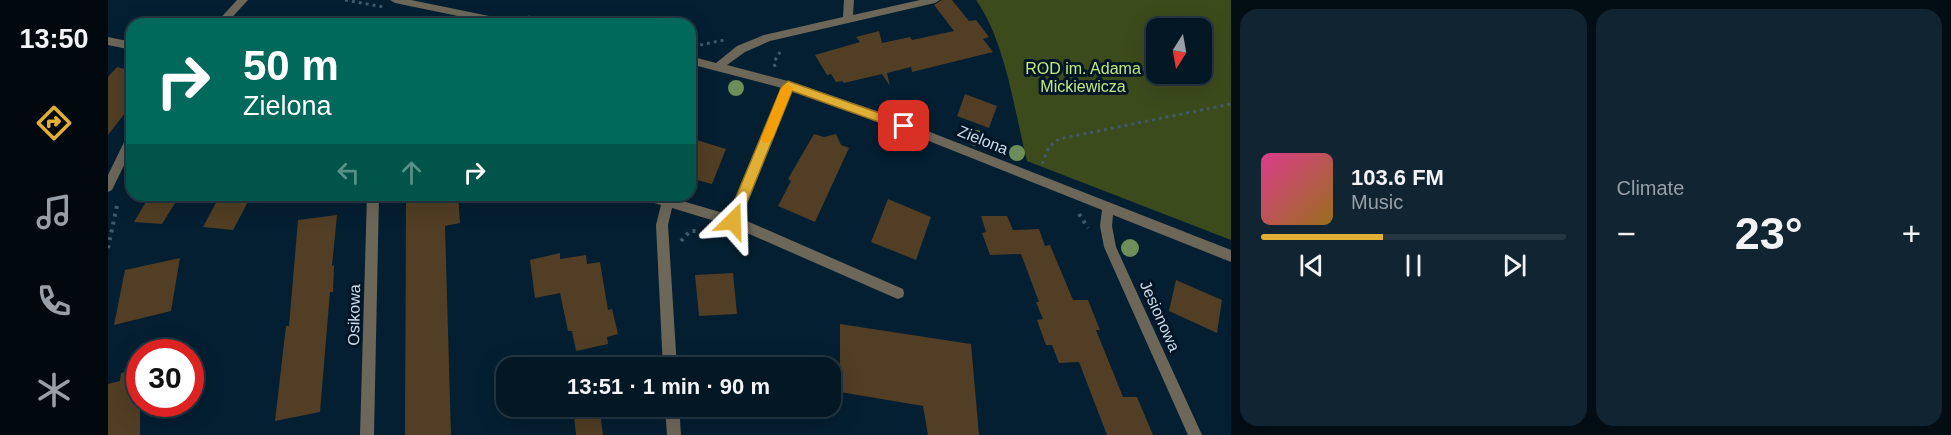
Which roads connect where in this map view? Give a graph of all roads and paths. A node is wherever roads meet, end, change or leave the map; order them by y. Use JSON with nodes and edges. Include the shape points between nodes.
{"nodes":[{"id":1,"x":243,"y":0,"type":"edge"},
{"id":2,"x":395,"y":0,"type":"edge"},
{"id":3,"x":849,"y":0,"type":"edge"},
{"id":4,"x":934,"y":0,"type":"edge"},
{"id":5,"x":226,"y":18,"type":"edge"},
{"id":6,"x":484,"y":18,"type":"edge"},
{"id":7,"x":848,"y":21,"type":"junction"},
{"id":8,"x":108,"y":41,"type":"edge"},
{"id":9,"x":126,"y":45,"type":"edge"},
{"id":10,"x":696,"y":61,"type":"edge"},
{"id":11,"x":719,"y":66,"type":"junction"},
{"id":12,"x":788,"y":86,"type":"junction"},
{"id":13,"x":1231,"y":105,"type":"edge"},
{"id":14,"x":126,"y":156,"type":"edge"},
{"id":15,"x":1037,"y":180,"type":"junction"},
{"id":16,"x":108,"y":187,"type":"edge"},
{"id":17,"x":118,"y":197,"type":"dead end"},
{"id":18,"x":373,"y":201,"type":"edge"},
{"id":19,"x":664,"y":201,"type":"edge"},
{"id":20,"x":667,"y":202,"type":"junction"},
{"id":21,"x":1108,"y":208,"type":"junction"},
{"id":22,"x":733,"y":221,"type":"junction"},
{"id":23,"x":108,"y":248,"type":"edge"},
{"id":24,"x":1231,"y":256,"type":"edge"},
{"id":25,"x":898,"y":293,"type":"dead end"},
{"id":26,"x":669,"y":357,"type":"edge"},
{"id":27,"x":673,"y":417,"type":"edge"},
{"id":28,"x":367,"y":435,"type":"edge"},
{"id":29,"x":674,"y":435,"type":"edge"},
{"id":30,"x":1195,"y":435,"type":"edge"}],
"edges":[{"from":1,"to":5,"type":"street"},
{"from":2,"to":6,"type":"street"},
{"from":3,"to":7,"type":"street"},
{"from":4,"to":7,"type":"street"},
{"from":7,"to":11,"type":"street","via":[[768,38],[741,49]]},
{"from":8,"to":9,"type":"street"},
{"from":10,"to":11,"type":"street","name":"Zielona"},
{"from":11,"to":12,"type":"street","name":"Zielona"},
{"from":12,"to":15,"type":"street","name":"Zielona","via":[[870,113]]},
{"from":12,"to":22,"type":"street"},
{"from":13,"to":15,"type":"path","via":[[1059,140],[1046,152]]},
{"from":14,"to":16,"type":"street"},
{"from":15,"to":21,"type":"street","name":"Zielona"},
{"from":17,"to":23,"type":"path"},
{"from":18,"to":28,"type":"street","name":"Osikowa"},
{"from":19,"to":20,"type":"street"},
{"from":20,"to":22,"type":"street"},
{"from":20,"to":26,"type":"street","via":[[662,225]]},
{"from":21,"to":24,"type":"street","name":"Zielona"},
{"from":21,"to":30,"type":"street","name":"Jesionowa","via":[[1110,247]]},
{"from":22,"to":25,"type":"street"},
{"from":27,"to":29,"type":"street"}]}
